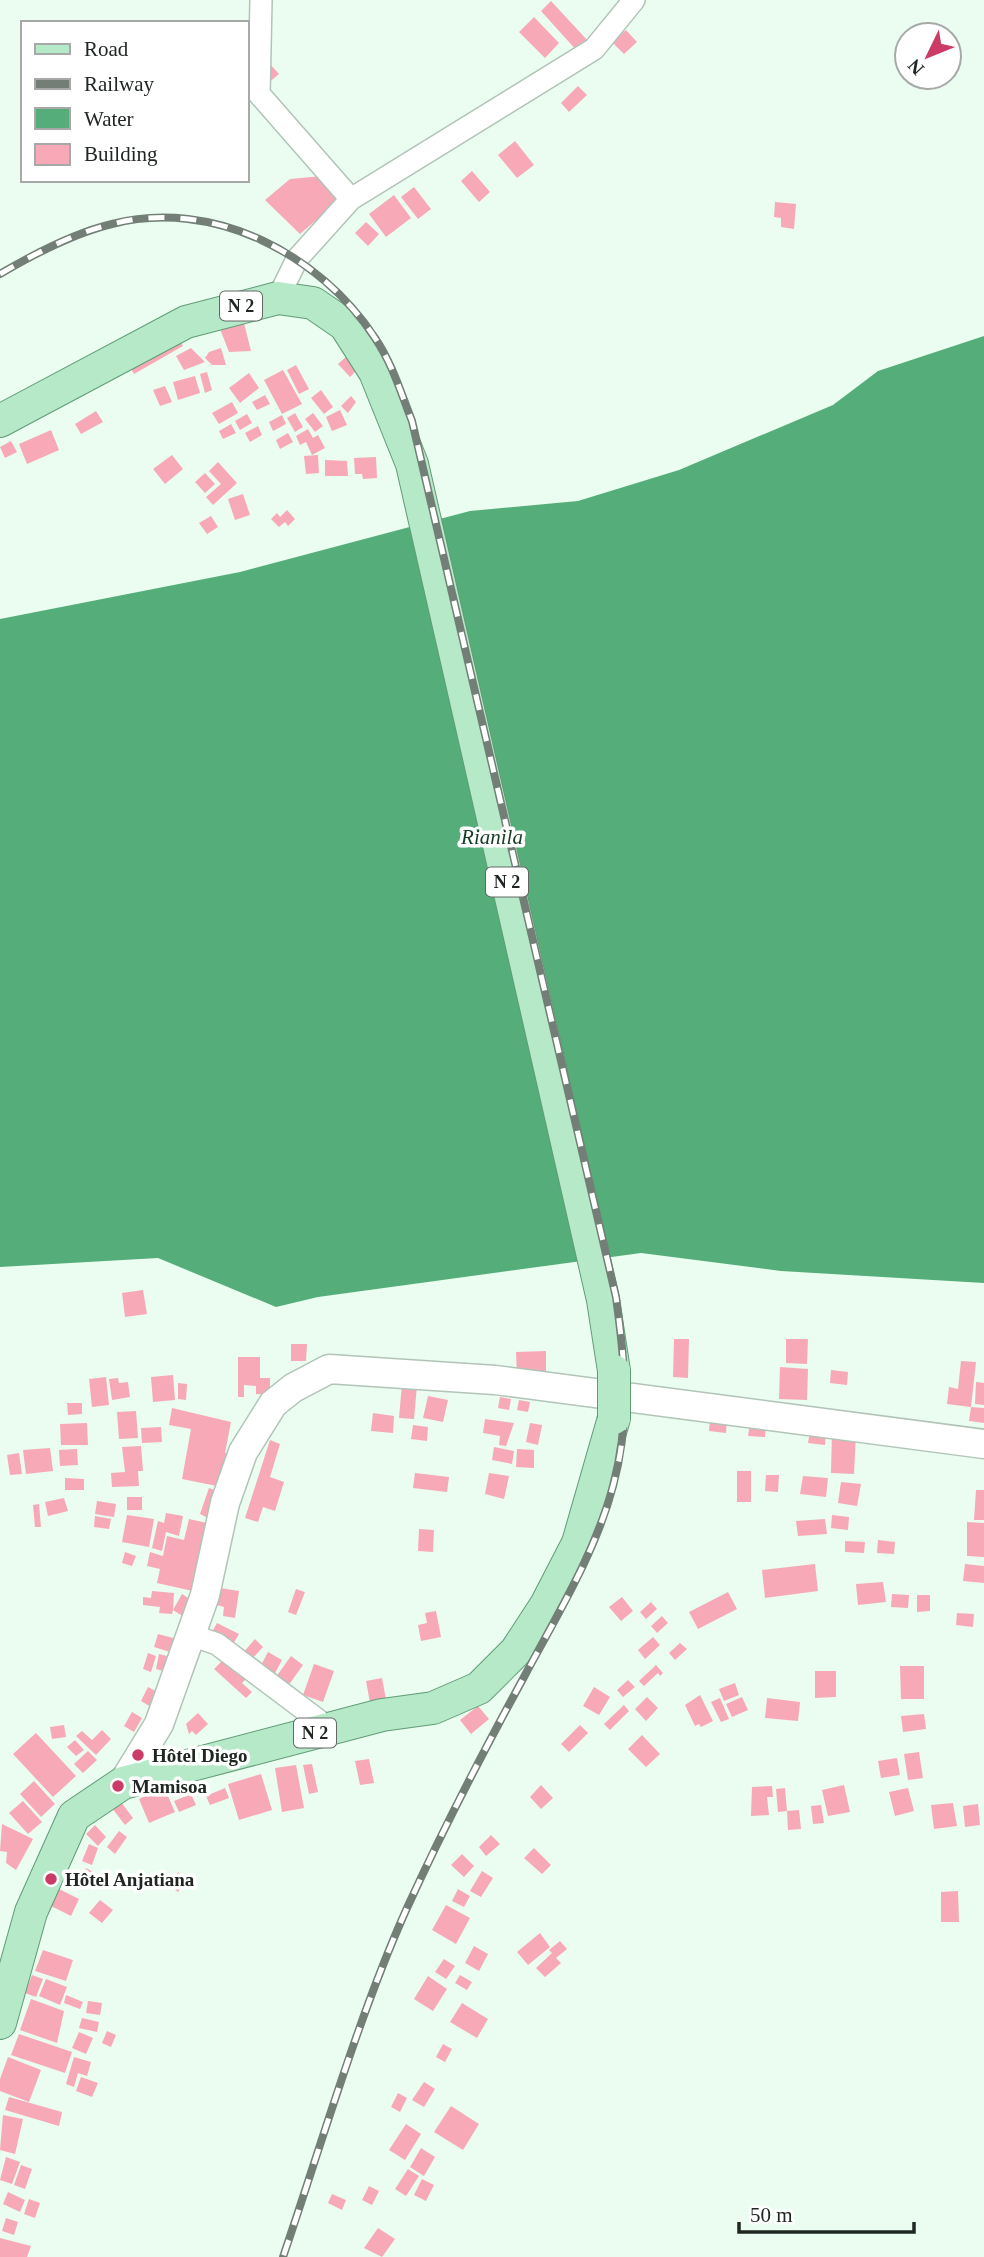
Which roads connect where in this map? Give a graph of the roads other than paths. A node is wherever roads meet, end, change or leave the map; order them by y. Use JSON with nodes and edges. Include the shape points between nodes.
{"nodes":[{"id":1,"x":261,"y":0,"type":"edge"},
{"id":2,"x":634,"y":0,"type":"edge"},
{"id":3,"x":351,"y":199,"type":"junction"},
{"id":4,"x":278,"y":298,"type":"junction"},
{"id":5,"x":0,"y":421,"type":"edge"},
{"id":6,"x":984,"y":1444,"type":"edge"},
{"id":7,"x":189,"y":1634,"type":"junction"},
{"id":8,"x":330,"y":1729,"type":"junction"},
{"id":9,"x":123,"y":1783,"type":"junction"},
{"id":10,"x":0,"y":2023,"type":"edge"}],
"edges":[{"from":1,"to":3,"type":"street","via":[[259,94]]},
{"from":2,"to":3,"type":"street","via":[[594,49]]},
{"from":3,"to":4,"type":"street","via":[[297,259]]},
{"from":4,"to":5,"type":"main road","number":"N 2","via":[[186,322]]},
{"from":4,"to":8,"type":"main road","number":"N 2","bridge":true,"via":[[313,303],[345,325],[376,372],[412,464],[603,1300],[614,1371],[614,1418],[578,1543],[516,1651],[479,1688],[433,1708]]},
{"from":6,"to":7,"type":"street","via":[[495,1380],[328,1369],[273,1404],[243,1452],[225,1503],[205,1595]]},
{"from":7,"to":8,"type":"street","via":[[216,1644]]},
{"from":7,"to":9,"type":"street","via":[[159,1724]]},
{"from":8,"to":9,"type":"main road","number":"N 2"},
{"from":9,"to":10,"type":"main road","number":"N 2","via":[[74,1816],[31,1912]]}]}
